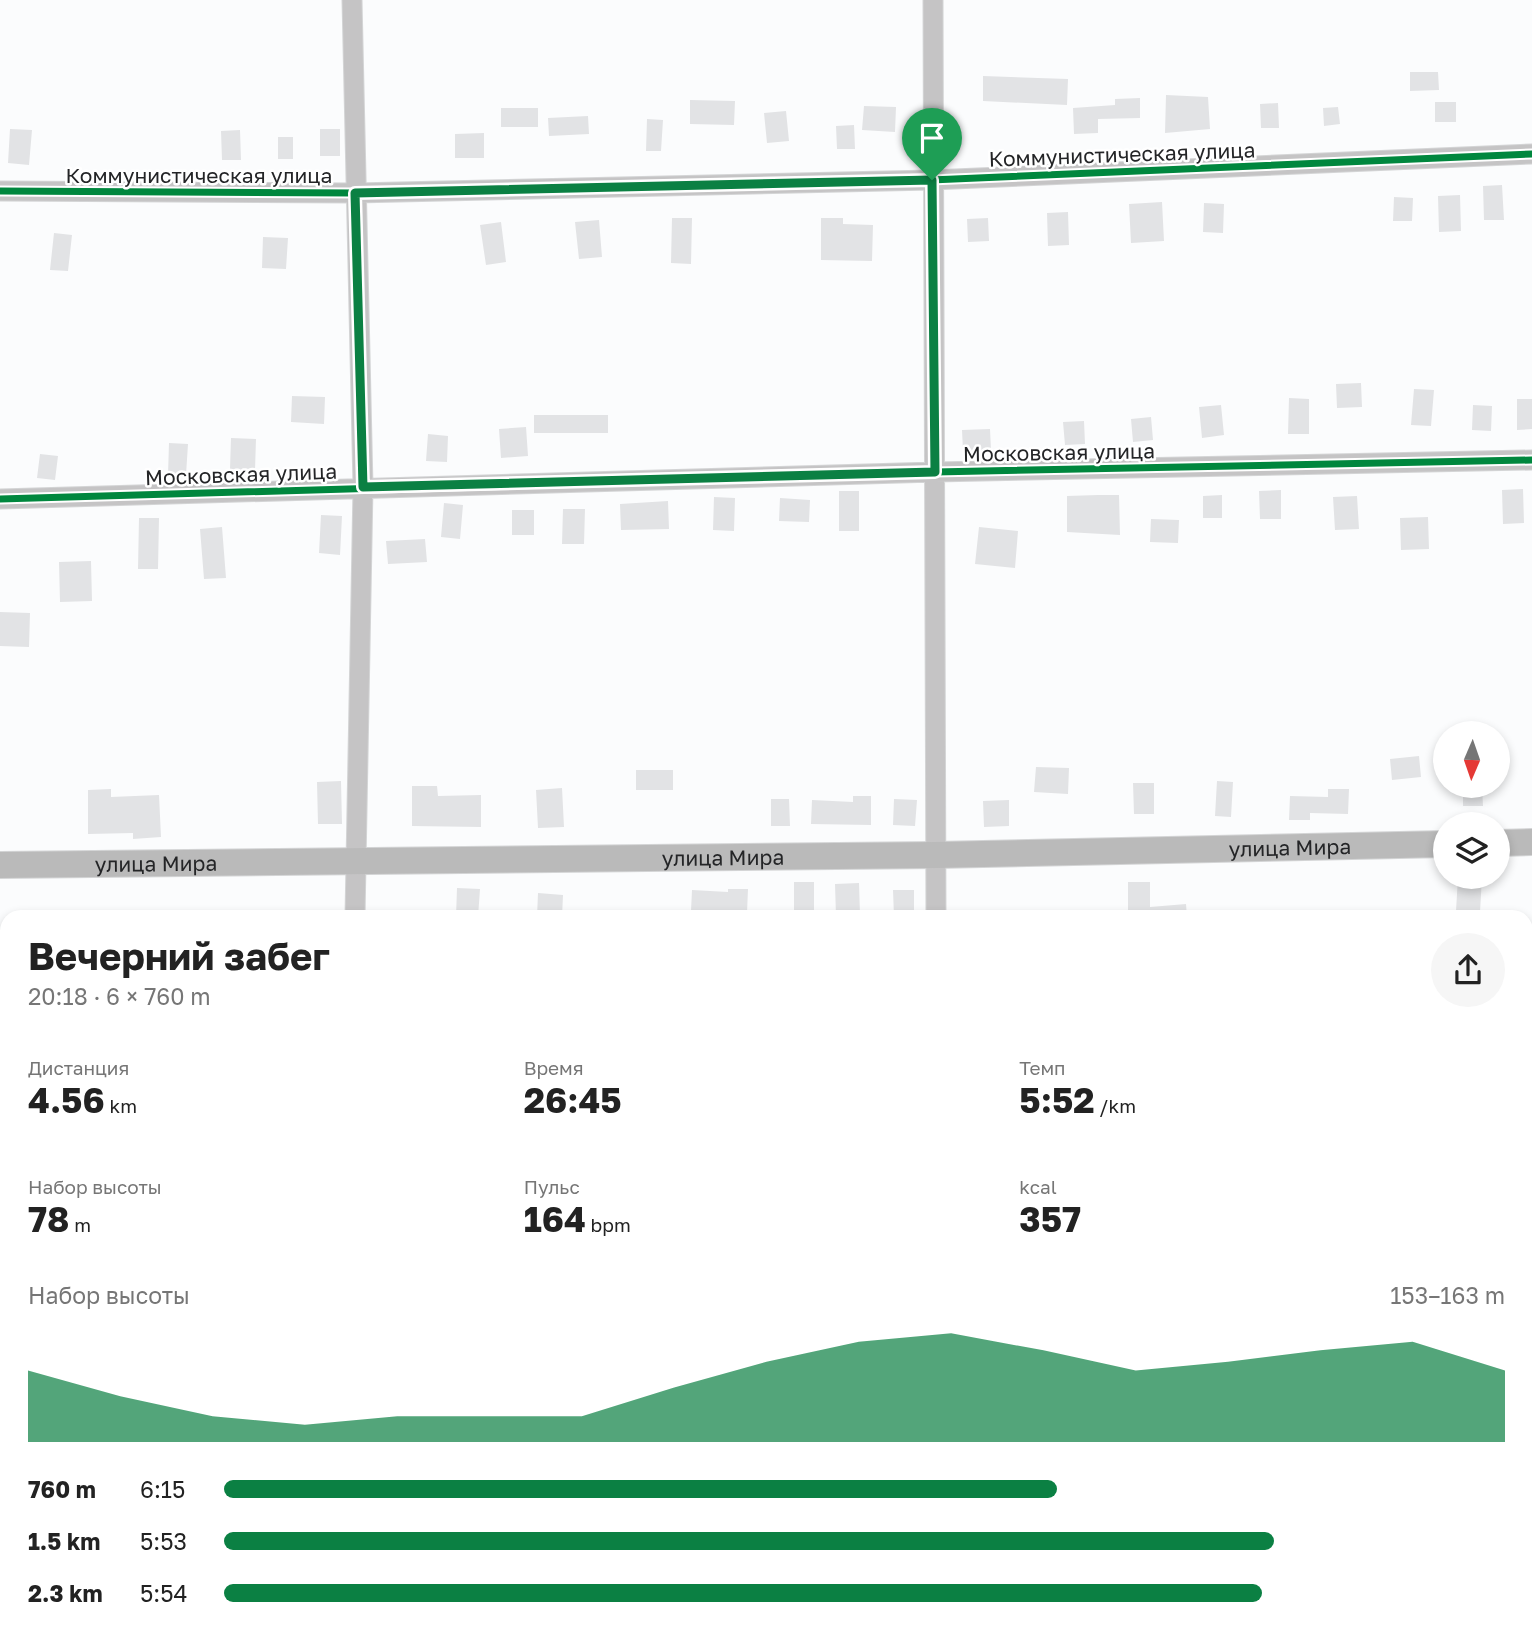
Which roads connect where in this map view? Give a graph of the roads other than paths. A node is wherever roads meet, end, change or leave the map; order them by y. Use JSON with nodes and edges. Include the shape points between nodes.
{"nodes":[{"id":1,"x":352,"y":0,"type":"edge"},
{"id":2,"x":933,"y":0,"type":"edge"},
{"id":3,"x":1532,"y":154,"type":"edge"},
{"id":4,"x":932,"y":180,"type":"junction"},
{"id":5,"x":0,"y":191,"type":"edge"},
{"id":6,"x":355,"y":193,"type":"junction"},
{"id":7,"x":1532,"y":460,"type":"edge"},
{"id":8,"x":935,"y":472,"type":"junction"},
{"id":9,"x":363,"y":487,"type":"junction"},
{"id":10,"x":0,"y":499,"type":"edge"},
{"id":11,"x":1532,"y":842,"type":"edge"},
{"id":12,"x":1510,"y":843,"type":"edge"},
{"id":13,"x":1433,"y":844,"type":"edge"},
{"id":14,"x":936,"y":855,"type":"junction"},
{"id":15,"x":357,"y":862,"type":"junction"},
{"id":16,"x":0,"y":865,"type":"edge"},
{"id":17,"x":355,"y":910,"type":"edge"},
{"id":18,"x":936,"y":910,"type":"edge"}],
"edges":[{"from":1,"to":6,"type":"street"},
{"from":2,"to":4,"type":"street"},
{"from":3,"to":4,"type":"street","name":"Коммунистическая улица"},
{"from":4,"to":6,"type":"street","name":"Коммунистическая улица"},
{"from":4,"to":8,"type":"street"},
{"from":5,"to":6,"type":"street","name":"Коммунистическая улица"},
{"from":6,"to":9,"type":"street"},
{"from":7,"to":8,"type":"street","name":"Московская улица"},
{"from":8,"to":9,"type":"street","name":"Московская улица"},
{"from":8,"to":14,"type":"street"},
{"from":9,"to":10,"type":"street","name":"Московская улица"},
{"from":9,"to":15,"type":"street"},
{"from":11,"to":12,"type":"street"},
{"from":13,"to":14,"type":"street","name":"улица Мира"},
{"from":14,"to":15,"type":"street","name":"улица Мира"},
{"from":14,"to":18,"type":"street"},
{"from":15,"to":16,"type":"street","name":"улица Мира"},
{"from":15,"to":17,"type":"street"}]}
